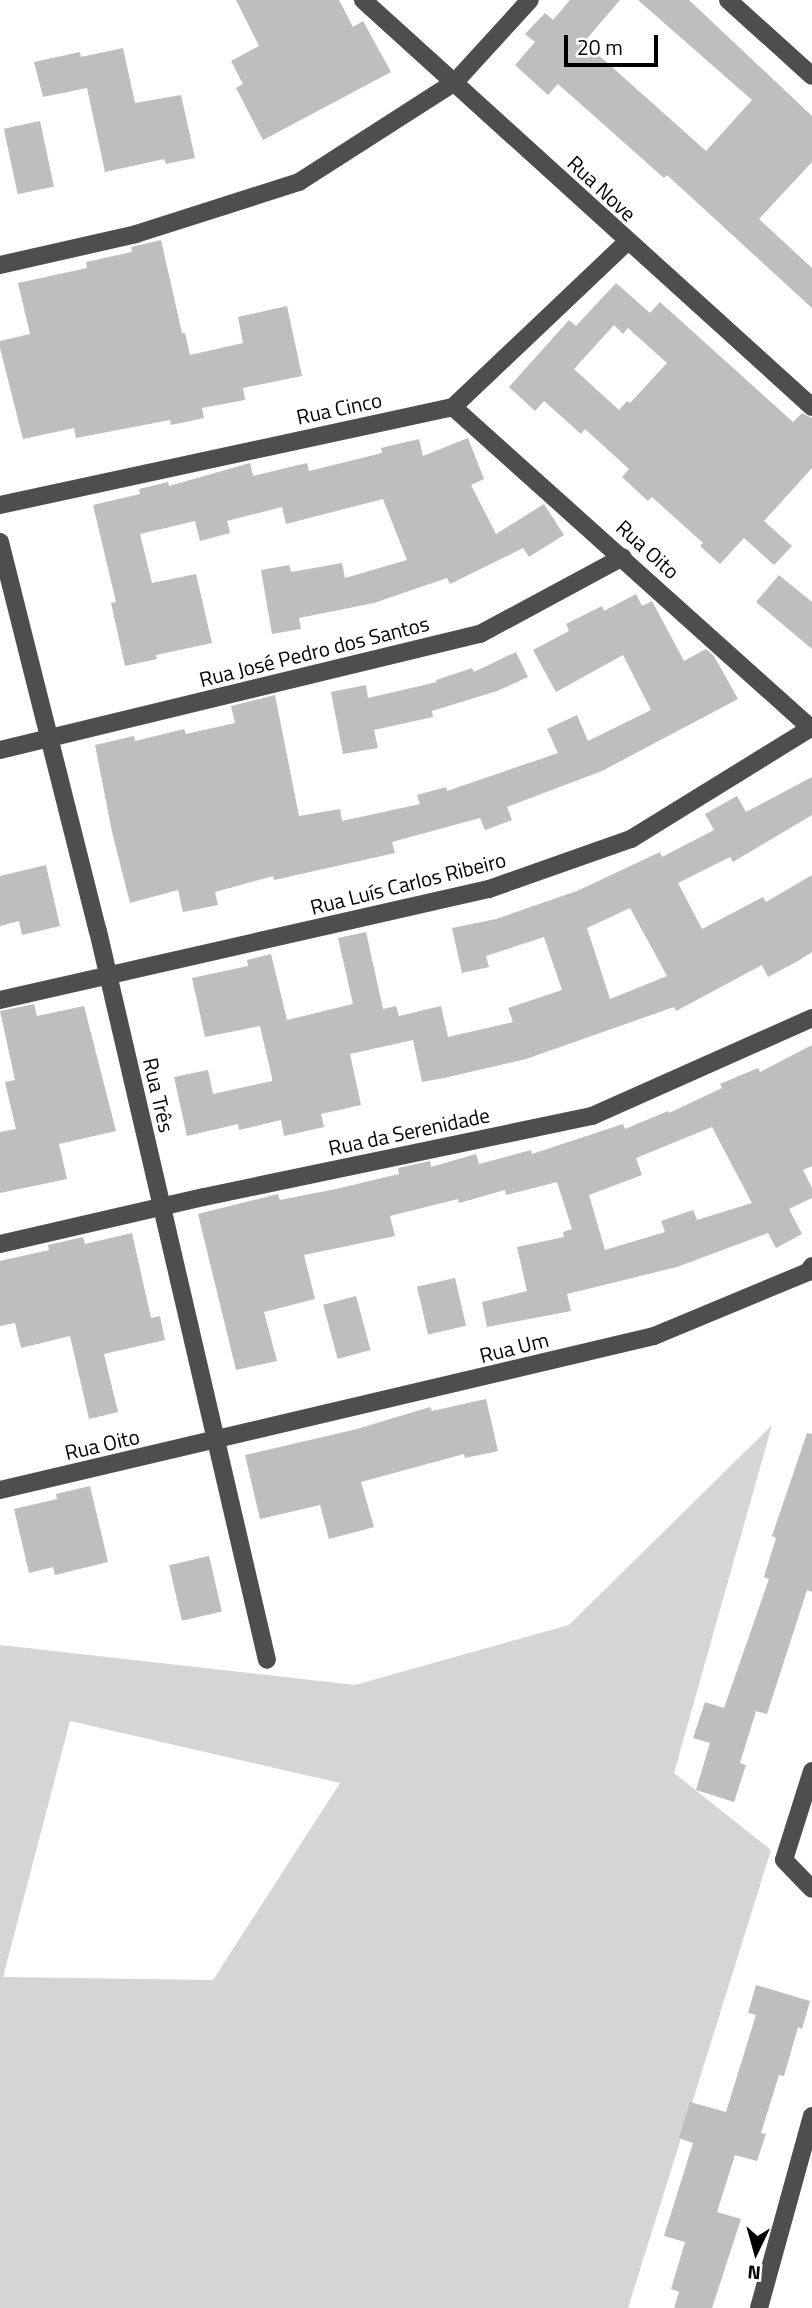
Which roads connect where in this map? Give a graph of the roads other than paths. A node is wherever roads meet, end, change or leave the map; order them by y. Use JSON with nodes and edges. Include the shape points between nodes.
{"nodes":[{"id":1,"x":363,"y":0,"type":"edge"},
{"id":2,"x":530,"y":0,"type":"edge"},
{"id":3,"x":728,"y":0,"type":"edge"},
{"id":4,"x":812,"y":76,"type":"edge"},
{"id":5,"x":455,"y":82,"type":"junction"},
{"id":6,"x":627,"y":242,"type":"junction"},
{"id":7,"x":0,"y":265,"type":"edge"},
{"id":8,"x":453,"y":407,"type":"junction"},
{"id":9,"x":812,"y":407,"type":"edge"},
{"id":10,"x":0,"y":505,"type":"edge"},
{"id":11,"x":0,"y":542,"type":"edge"},
{"id":12,"x":623,"y":557,"type":"junction"},
{"id":13,"x":811,"y":727,"type":"edge"},
{"id":14,"x":47,"y":739,"type":"junction"},
{"id":15,"x":0,"y":750,"type":"edge"},
{"id":16,"x":108,"y":975,"type":"junction"},
{"id":17,"x":0,"y":1000,"type":"edge"},
{"id":18,"x":812,"y":1018,"type":"edge"},
{"id":19,"x":161,"y":1207,"type":"junction"},
{"id":20,"x":0,"y":1244,"type":"edge"},
{"id":21,"x":812,"y":1266,"type":"edge"},
{"id":22,"x":215,"y":1442,"type":"junction"},
{"id":23,"x":0,"y":1490,"type":"edge"},
{"id":24,"x":267,"y":1660,"type":"dead end"},
{"id":25,"x":812,"y":1771,"type":"edge"},
{"id":26,"x":812,"y":1889,"type":"edge"},
{"id":27,"x":812,"y":2116,"type":"edge"},
{"id":28,"x":759,"y":2308,"type":"edge"}],
"edges":[{"from":1,"to":5,"type":"street","name":"Rua Nove"},
{"from":2,"to":5,"type":"street"},
{"from":3,"to":4,"type":"street"},
{"from":5,"to":6,"type":"street","name":"Rua Nove"},
{"from":5,"to":7,"type":"street","via":[[299,182],[136,234]]},
{"from":6,"to":8,"type":"street"},
{"from":6,"to":9,"type":"street","name":"Rua Nove"},
{"from":8,"to":10,"type":"street","name":"Rua Cinco"},
{"from":8,"to":12,"type":"street","name":"Rua Oito"},
{"from":11,"to":14,"type":"street","name":"Rua Três"},
{"from":12,"to":13,"type":"street","name":"Rua Oito"},
{"from":12,"to":14,"type":"street","name":"Rua José Pedro dos Santos","via":[[480,634]]},
{"from":13,"to":16,"type":"street","name":"Rua Luís Carlos Ribeiro","via":[[631,839],[489,889]]},
{"from":14,"to":15,"type":"street","name":"Rua José Pedro dos Santos"},
{"from":14,"to":16,"type":"street","name":"Rua Três"},
{"from":16,"to":17,"type":"street","name":"Rua Luís Carlos Ribeiro"},
{"from":16,"to":19,"type":"street","name":"Rua Três"},
{"from":18,"to":19,"type":"street","name":"Rua da Serenidade","via":[[592,1116]]},
{"from":19,"to":20,"type":"street","name":"Rua da Serenidade"},
{"from":19,"to":22,"type":"street","name":"Rua Três"},
{"from":21,"to":22,"type":"street","name":"Rua Um","via":[[808,1272],[654,1336]]},
{"from":22,"to":23,"type":"street","name":"Rua Oito"},
{"from":22,"to":24,"type":"street","name":"Rua Três"},
{"from":25,"to":26,"type":"street","via":[[784,1860]]},
{"from":27,"to":28,"type":"street"}]}
